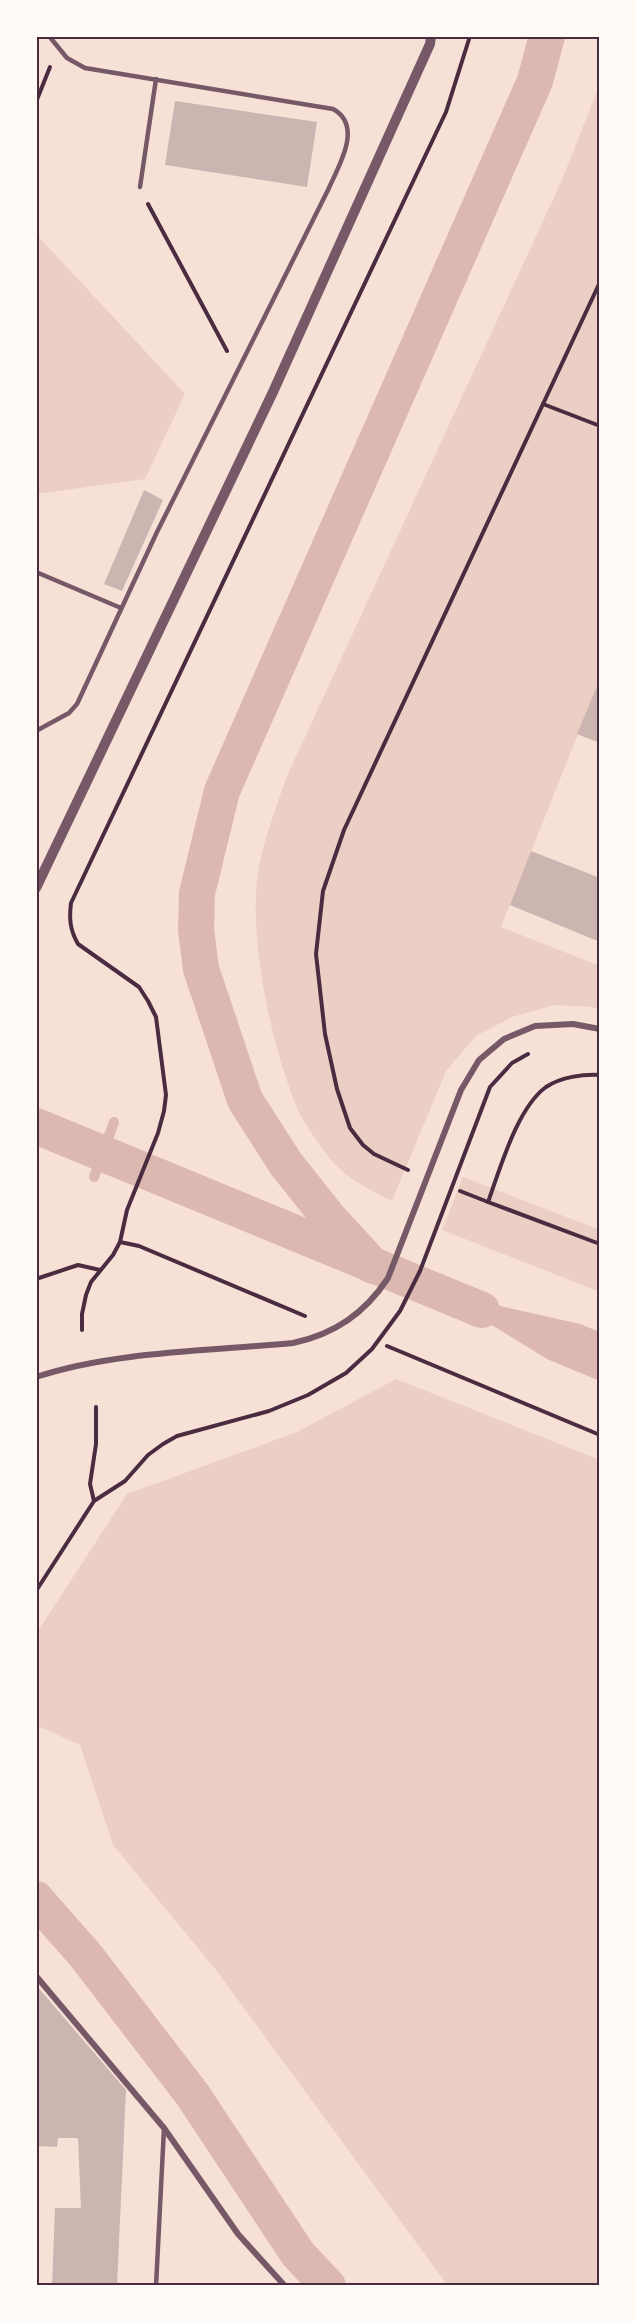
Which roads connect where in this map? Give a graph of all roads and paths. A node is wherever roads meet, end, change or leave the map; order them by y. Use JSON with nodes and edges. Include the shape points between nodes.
{"nodes":[{"id":1,"x":49,"y":36,"type":"edge"},
{"id":2,"x":431,"y":36,"type":"edge"},
{"id":3,"x":470,"y":36,"type":"edge"},
{"id":4,"x":58,"y":47,"type":"junction"},
{"id":5,"x":156,"y":79,"type":"junction"},
{"id":6,"x":36,"y":102,"type":"edge"},
{"id":7,"x":140,"y":187,"type":"joint"},
{"id":8,"x":600,"y":282,"type":"edge"},
{"id":9,"x":237,"y":371,"type":"junction"},
{"id":10,"x":543,"y":404,"type":"junction"},
{"id":11,"x":600,"y":426,"type":"edge"},
{"id":12,"x":36,"y":572,"type":"edge"},
{"id":13,"x":121,"y":608,"type":"junction"},
{"id":14,"x":36,"y":731,"type":"edge"},
{"id":15,"x":36,"y":888,"type":"edge"},
{"id":16,"x":600,"y":1029,"type":"edge"},
{"id":17,"x":535,"y":1050,"type":"dead end"},
{"id":18,"x":600,"y":1075,"type":"edge"},
{"id":19,"x":408,"y":1170,"type":"dead end"},
{"id":20,"x":460,"y":1191,"type":"dead end"},
{"id":21,"x":488,"y":1202,"type":"junction"},
{"id":22,"x":120,"y":1242,"type":"junction"},
{"id":23,"x":600,"y":1244,"type":"edge"},
{"id":24,"x":100,"y":1270,"type":"junction"},
{"id":25,"x":36,"y":1279,"type":"edge"},
{"id":26,"x":305,"y":1316,"type":"dead end"},
{"id":27,"x":82,"y":1330,"type":"dead end"},
{"id":28,"x":387,"y":1346,"type":"dead end"},
{"id":29,"x":36,"y":1377,"type":"edge"},
{"id":30,"x":96,"y":1407,"type":"dead end"},
{"id":31,"x":600,"y":1435,"type":"edge"},
{"id":32,"x":94,"y":1501,"type":"junction"},
{"id":33,"x":36,"y":1591,"type":"edge"},
{"id":34,"x":36,"y":1976,"type":"edge"},
{"id":35,"x":164,"y":2128,"type":"junction"},
{"id":36,"x":156,"y":2286,"type":"edge"},
{"id":37,"x":285,"y":2286,"type":"edge"}],
"edges":[{"from":1,"to":4,"type":"lane"},
{"from":2,"to":15,"type":"street","via":[[273,392]]},
{"from":3,"to":22,"type":"path","via":[[446,112],[71,903],[69,920],[78,944],[138,987],[156,1017],[166,1095],[164,1111],[127,1209]]},
{"from":4,"to":5,"type":"lane","via":[[67,58],[85,68]]},
{"from":4,"to":6,"type":"path"},
{"from":5,"to":7,"type":"lane"},
{"from":5,"to":9,"type":"lane","via":[[333,109],[346,123],[343,157]]},
{"from":7,"to":9,"type":"path"},
{"from":8,"to":10,"type":"path"},
{"from":9,"to":13,"type":"lane"},
{"from":10,"to":11,"type":"path"},
{"from":10,"to":19,"type":"path","via":[[344,830],[323,891],[316,954],[325,1034],[343,1110],[363,1145]]},
{"from":12,"to":13,"type":"lane"},
{"from":13,"to":14,"type":"lane","via":[[77,704],[69,713]]},
{"from":16,"to":29,"type":"street","via":[[573,1023],[535,1026],[504,1039],[479,1060],[461,1090],[388,1278],[375,1297],[348,1321],[323,1335],[293,1344],[130,1358]]},
{"from":17,"to":32,"type":"path","via":[[512,1062],[490,1087],[420,1271],[400,1311],[372,1348],[346,1373],[308,1395],[269,1411],[177,1436],[148,1455],[125,1481]]},
{"from":18,"to":21,"type":"path","via":[[565,1079],[546,1087],[530,1105],[519,1122]]},
{"from":20,"to":21,"type":"path"},
{"from":21,"to":23,"type":"path"},
{"from":22,"to":24,"type":"path"},
{"from":22,"to":26,"type":"path","via":[[139,1246]]},
{"from":24,"to":25,"type":"path","via":[[78,1265]]},
{"from":24,"to":27,"type":"path","via":[[86,1295]]},
{"from":28,"to":31,"type":"path"},
{"from":30,"to":32,"type":"path","via":[[90,1484]]},
{"from":32,"to":33,"type":"path"},
{"from":34,"to":35,"type":"street"},
{"from":35,"to":36,"type":"lane"},
{"from":35,"to":37,"type":"street","via":[[238,2234]]}]}
